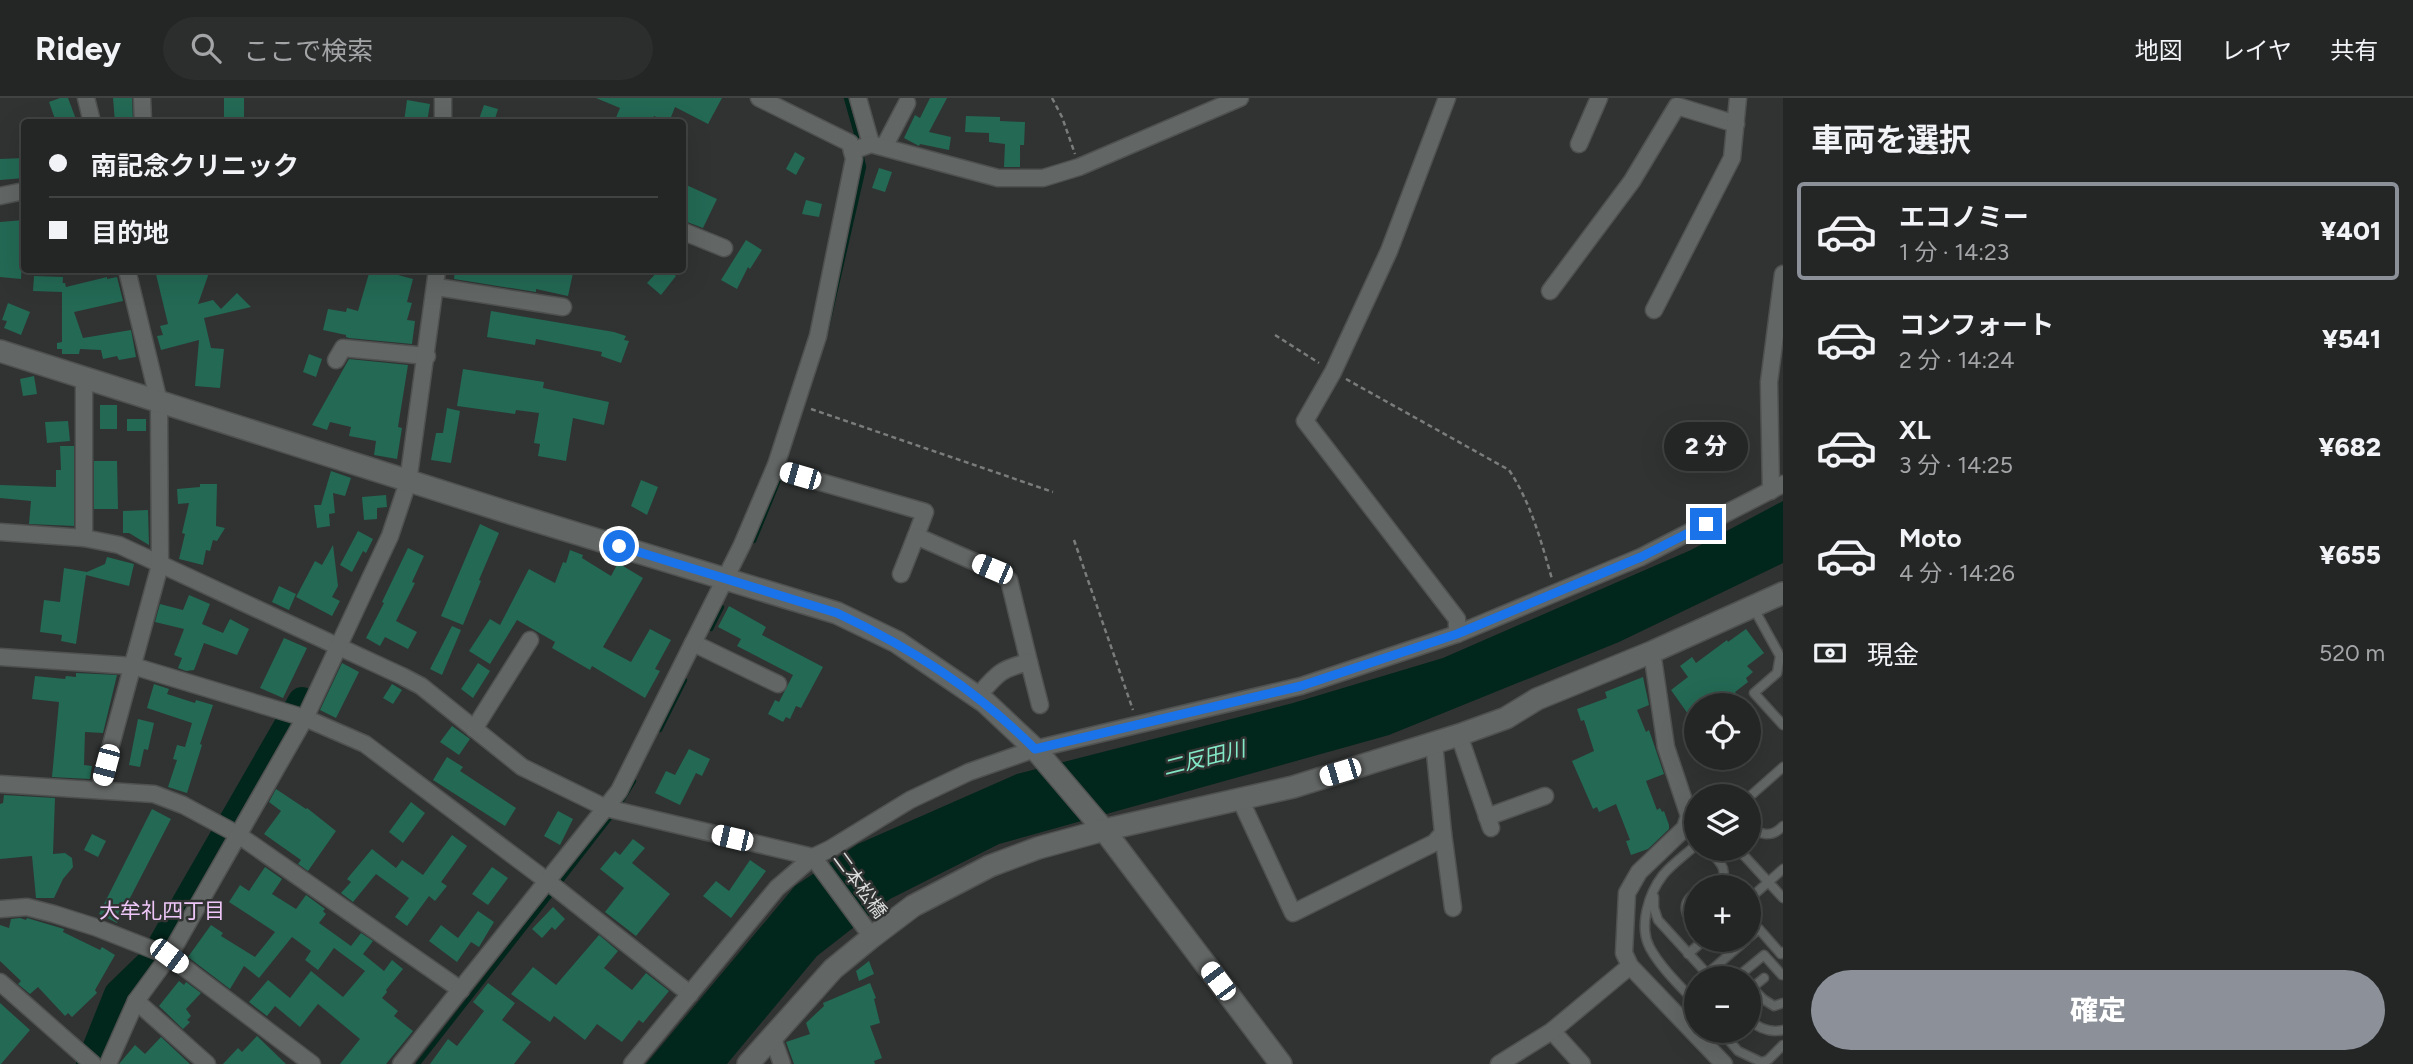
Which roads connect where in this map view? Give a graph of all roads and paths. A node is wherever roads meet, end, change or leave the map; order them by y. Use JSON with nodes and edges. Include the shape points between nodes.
{"nodes":[{"id":1,"x":86,"y":98,"type":"edge"},
{"id":2,"x":142,"y":98,"type":"edge"},
{"id":3,"x":443,"y":98,"type":"edge"},
{"id":4,"x":759,"y":98,"type":"edge"},
{"id":5,"x":858,"y":98,"type":"edge"},
{"id":6,"x":1052,"y":98,"type":"edge"},
{"id":7,"x":1240,"y":98,"type":"edge"},
{"id":8,"x":1447,"y":98,"type":"edge"},
{"id":9,"x":1599,"y":98,"type":"edge"},
{"id":10,"x":1738,"y":98,"type":"edge"},
{"id":11,"x":907,"y":103,"type":"dead end"},
{"id":12,"x":91,"y":119,"type":"edge"},
{"id":13,"x":143,"y":119,"type":"edge"},
{"id":14,"x":443,"y":119,"type":"edge"},
{"id":15,"x":1735,"y":124,"type":"junction"},
{"id":16,"x":1579,"y":144,"type":"dead end"},
{"id":17,"x":877,"y":146,"type":"junction"},
{"id":18,"x":852,"y":151,"type":"junction"},
{"id":19,"x":1079,"y":167,"type":"junction"},
{"id":20,"x":21,"y":192,"type":"edge"},
{"id":21,"x":0,"y":196,"type":"edge"},
{"id":22,"x":686,"y":233,"type":"edge"},
{"id":23,"x":724,"y":248,"type":"dead end"},
{"id":24,"x":128,"y":273,"type":"edge"},
{"id":25,"x":438,"y":273,"type":"edge"},
{"id":26,"x":1783,"y":274,"type":"edge"},
{"id":27,"x":437,"y":287,"type":"junction"},
{"id":28,"x":1550,"y":291,"type":"dead end"},
{"id":29,"x":563,"y":307,"type":"dead end"},
{"id":30,"x":1654,"y":310,"type":"dead end"},
{"id":31,"x":1275,"y":335,"type":"dead end"},
{"id":32,"x":0,"y":351,"type":"edge"},
{"id":33,"x":427,"y":356,"type":"junction"},
{"id":34,"x":336,"y":360,"type":"dead end"},
{"id":35,"x":1333,"y":372,"type":"junction"},
{"id":36,"x":84,"y":378,"type":"junction"},
{"id":37,"x":159,"y":402,"type":"junction"},
{"id":38,"x":797,"y":404,"type":"junction"},
{"id":39,"x":775,"y":469,"type":"junction"},
{"id":40,"x":408,"y":482,"type":"junction"},
{"id":41,"x":1777,"y":488,"type":"edge"},
{"id":42,"x":1053,"y":492,"type":"dead end"},
{"id":43,"x":0,"y":533,"type":"edge"},
{"id":44,"x":916,"y":536,"type":"junction"},
{"id":45,"x":84,"y":538,"type":"junction"},
{"id":46,"x":1074,"y":540,"type":"dead end"},
{"id":47,"x":160,"y":565,"type":"junction"},
{"id":48,"x":901,"y":575,"type":"dead end"},
{"id":49,"x":725,"y":578,"type":"junction"},
{"id":50,"x":1556,"y":592,"type":"junction"},
{"id":51,"x":1783,"y":593,"type":"edge"},
{"id":52,"x":1753,"y":607,"type":"junction"},
{"id":53,"x":1457,"y":634,"type":"junction"},
{"id":54,"x":530,"y":640,"type":"dead end"},
{"id":55,"x":693,"y":643,"type":"junction"},
{"id":56,"x":339,"y":645,"type":"junction"},
{"id":57,"x":1652,"y":652,"type":"junction"},
{"id":58,"x":0,"y":657,"type":"edge"},
{"id":59,"x":1029,"y":662,"type":"junction"},
{"id":60,"x":133,"y":666,"type":"junction"},
{"id":61,"x":778,"y":684,"type":"dead end"},
{"id":62,"x":978,"y":696,"type":"junction"},
{"id":63,"x":1040,"y":705,"type":"dead end"},
{"id":64,"x":299,"y":716,"type":"junction"},
{"id":65,"x":1139,"y":726,"type":"junction"},
{"id":66,"x":1783,"y":726,"type":"edge"},
{"id":67,"x":474,"y":729,"type":"junction"},
{"id":68,"x":1459,"y":735,"type":"junction"},
{"id":69,"x":1434,"y":743,"type":"junction"},
{"id":70,"x":1035,"y":749,"type":"junction"},
{"id":71,"x":1783,"y":767,"type":"edge"},
{"id":72,"x":0,"y":784,"type":"edge"},
{"id":73,"x":1761,"y":786,"type":"edge"},
{"id":74,"x":100,"y":789,"type":"junction"},
{"id":75,"x":1545,"y":796,"type":"dead end"},
{"id":76,"x":1240,"y":799,"type":"junction"},
{"id":77,"x":614,"y":810,"type":"junction"},
{"id":78,"x":1783,"y":826,"type":"edge"},
{"id":79,"x":1104,"y":830,"type":"junction"},
{"id":80,"x":231,"y":831,"type":"junction"},
{"id":81,"x":1443,"y":833,"type":"junction"},
{"id":82,"x":1761,"y":834,"type":"edge"},
{"id":83,"x":1684,"y":856,"type":"edge"},
{"id":84,"x":813,"y":857,"type":"junction"},
{"id":85,"x":1749,"y":861,"type":"edge"},
{"id":86,"x":1783,"y":869,"type":"edge"},
{"id":87,"x":1768,"y":882,"type":"junction"},
{"id":88,"x":553,"y":886,"type":"junction"},
{"id":89,"x":1655,"y":888,"type":"junction"},
{"id":90,"x":1761,"y":888,"type":"edge"},
{"id":91,"x":1783,"y":898,"type":"edge"},
{"id":92,"x":1453,"y":908,"type":"dead end"},
{"id":93,"x":0,"y":909,"type":"edge"},
{"id":94,"x":1761,"y":931,"type":"edge"},
{"id":95,"x":872,"y":937,"type":"junction"},
{"id":96,"x":1690,"y":952,"type":"edge"},
{"id":97,"x":1734,"y":952,"type":"edge"},
{"id":98,"x":1783,"y":952,"type":"edge"},
{"id":99,"x":161,"y":953,"type":"junction"},
{"id":100,"x":1688,"y":954,"type":"junction"},
{"id":101,"x":1699,"y":966,"type":"edge"},
{"id":102,"x":1719,"y":966,"type":"edge"},
{"id":103,"x":1750,"y":966,"type":"edge"},
{"id":104,"x":1630,"y":967,"type":"junction"},
{"id":105,"x":1783,"y":974,"type":"edge"},
{"id":106,"x":1764,"y":978,"type":"dead end"},
{"id":107,"x":1761,"y":980,"type":"edge"},
{"id":108,"x":0,"y":982,"type":"edge"},
{"id":109,"x":1684,"y":989,"type":"edge"},
{"id":110,"x":461,"y":990,"type":"junction"},
{"id":111,"x":690,"y":994,"type":"junction"},
{"id":112,"x":1761,"y":998,"type":"edge"},
{"id":113,"x":136,"y":1002,"type":"junction"},
{"id":114,"x":1783,"y":1003,"type":"edge"},
{"id":115,"x":1761,"y":1028,"type":"edge"},
{"id":116,"x":1783,"y":1030,"type":"edge"},
{"id":117,"x":1552,"y":1031,"type":"junction"},
{"id":118,"x":772,"y":1035,"type":"junction"},
{"id":119,"x":1731,"y":1043,"type":"edge"},
{"id":120,"x":1783,"y":1045,"type":"edge"},
{"id":121,"x":93,"y":1064,"type":"edge"},
{"id":122,"x":108,"y":1064,"type":"edge"},
{"id":123,"x":207,"y":1064,"type":"edge"},
{"id":124,"x":312,"y":1064,"type":"edge"},
{"id":125,"x":401,"y":1064,"type":"edge"},
{"id":126,"x":632,"y":1064,"type":"edge"},
{"id":127,"x":748,"y":1064,"type":"edge"},
{"id":128,"x":782,"y":1064,"type":"edge"},
{"id":129,"x":1281,"y":1064,"type":"edge"},
{"id":130,"x":1499,"y":1064,"type":"edge"},
{"id":131,"x":1582,"y":1064,"type":"edge"},
{"id":132,"x":1724,"y":1064,"type":"edge"}],
"edges":[{"from":1,"to":12,"type":"street"},
{"from":2,"to":13,"type":"street"},
{"from":3,"to":14,"type":"street"},
{"from":4,"to":18,"type":"street","via":[[850,144]]},
{"from":5,"to":17,"type":"street"},
{"from":6,"to":19,"type":"path"},
{"from":7,"to":19,"type":"street"},
{"from":8,"to":35,"type":"street","via":[[1390,251]]},
{"from":9,"to":16,"type":"street"},
{"from":10,"to":15,"type":"street"},
{"from":11,"to":17,"type":"street"},
{"from":15,"to":28,"type":"street","via":[[1677,107],[1632,181]]},
{"from":15,"to":30,"type":"street","via":[[1732,158]]},
{"from":17,"to":18,"type":"street"},
{"from":17,"to":19,"type":"street","via":[[1017,180]]},
{"from":18,"to":38,"type":"street","via":[[818,336]]},
{"from":20,"to":21,"type":"street"},
{"from":22,"to":23,"type":"street"},
{"from":24,"to":37,"type":"street"},
{"from":25,"to":27,"type":"street"},
{"from":26,"to":41,"type":"street","via":[[1769,382]]},
{"from":27,"to":29,"type":"street"},
{"from":27,"to":33,"type":"street"},
{"from":31,"to":35,"type":"path"},
{"from":32,"to":36,"type":"street"},
{"from":33,"to":34,"type":"street","via":[[343,348]]},
{"from":33,"to":40,"type":"street"},
{"from":35,"to":50,"type":"path","via":[[1510,470],[1538,531]]},
{"from":35,"to":53,"type":"street","via":[[1305,421],[1457,619]]},
{"from":36,"to":37,"type":"street"},
{"from":36,"to":45,"type":"street"},
{"from":37,"to":40,"type":"street"},
{"from":37,"to":47,"type":"street"},
{"from":38,"to":39,"type":"street"},
{"from":38,"to":42,"type":"path"},
{"from":39,"to":44,"type":"street","via":[[925,512]]},
{"from":39,"to":49,"type":"street"},
{"from":40,"to":49,"type":"street"},
{"from":40,"to":56,"type":"street","via":[[390,536]]},
{"from":41,"to":50,"type":"street","via":[[1641,557]]},
{"from":43,"to":45,"type":"street"},
{"from":44,"to":48,"type":"street"},
{"from":44,"to":59,"type":"street","via":[[1009,580]]},
{"from":45,"to":47,"type":"street","via":[[119,545]]},
{"from":46,"to":65,"type":"path"},
{"from":47,"to":56,"type":"street"},
{"from":47,"to":60,"type":"street"},
{"from":49,"to":55,"type":"street"},
{"from":49,"to":62,"type":"street","via":[[837,613],[897,642]]},
{"from":50,"to":53,"type":"street"},
{"from":51,"to":52,"type":"street"},
{"from":52,"to":57,"type":"street"},
{"from":52,"to":66,"type":"lane","via":[[1780,656],[1776,673],[1754,693]]},
{"from":53,"to":65,"type":"street","via":[[1301,686]]},
{"from":54,"to":67,"type":"street"},
{"from":55,"to":61,"type":"street"},
{"from":55,"to":77,"type":"street","via":[[619,791]]},
{"from":56,"to":64,"type":"street"},
{"from":56,"to":67,"type":"street","via":[[421,686]]},
{"from":57,"to":68,"type":"street"},
{"from":57,"to":104,"type":"street","via":[[1666,747],[1689,816],[1685,828],[1639,872],[1628,893],[1625,953]]},
{"from":58,"to":60,"type":"street"},
{"from":59,"to":62,"type":"street","via":[[1007,667]]},
{"from":59,"to":63,"type":"street"},
{"from":60,"to":64,"type":"street"},
{"from":60,"to":74,"type":"street"},
{"from":62,"to":70,"type":"street"},
{"from":64,"to":80,"type":"street"},
{"from":64,"to":88,"type":"street","via":[[365,744]]},
{"from":65,"to":70,"type":"street"},
{"from":67,"to":77,"type":"street","via":[[522,767]]},
{"from":68,"to":69,"type":"street"},
{"from":68,"to":75,"type":"street","via":[[1489,822]]},
{"from":69,"to":76,"type":"street"},
{"from":69,"to":81,"type":"street"},
{"from":70,"to":79,"type":"street"},
{"from":70,"to":84,"type":"street","via":[[969,772],[910,800]]},
{"from":71,"to":73,"type":"lane"},
{"from":72,"to":74,"type":"street"},
{"from":74,"to":80,"type":"street","via":[[154,794],[183,804]]},
{"from":76,"to":79,"type":"street"},
{"from":76,"to":81,"type":"street","via":[[1293,913],[1434,844]]},
{"from":77,"to":84,"type":"street"},
{"from":77,"to":88,"type":"street"},
{"from":78,"to":82,"type":"lane","via":[[1774,834]]},
{"from":79,"to":95,"type":"street","via":[[990,866],[913,906]]},
{"from":79,"to":129,"type":"street"},
{"from":80,"to":99,"type":"street"},
{"from":80,"to":110,"type":"street"},
{"from":81,"to":92,"type":"street"},
{"from":83,"to":89,"type":"lane"},
{"from":84,"to":95,"type":"street","name":"二本松橋"},
{"from":84,"to":111,"type":"street","via":[[777,888]]},
{"from":85,"to":87,"type":"lane"},
{"from":86,"to":87,"type":"lane"},
{"from":87,"to":90,"type":"lane"},
{"from":87,"to":91,"type":"lane"},
{"from":88,"to":110,"type":"street"},
{"from":88,"to":111,"type":"street"},
{"from":89,"to":100,"type":"lane","via":[[1658,920]]},
{"from":89,"to":109,"type":"lane","via":[[1644,933],[1649,947]]},
{"from":93,"to":99,"type":"street","via":[[27,907]]},
{"from":94,"to":98,"type":"lane"},
{"from":95,"to":118,"type":"street","via":[[833,970]]},
{"from":96,"to":100,"type":"lane"},
{"from":97,"to":102,"type":"lane"},
{"from":99,"to":113,"type":"street"},
{"from":99,"to":124,"type":"street"},
{"from":100,"to":101,"type":"lane"},
{"from":103,"to":105,"type":"lane","via":[[1764,955]]},
{"from":104,"to":117,"type":"street"},
{"from":104,"to":132,"type":"street"},
{"from":106,"to":107,"type":"lane"},
{"from":108,"to":121,"type":"street"},
{"from":110,"to":125,"type":"street"},
{"from":111,"to":126,"type":"street"},
{"from":112,"to":114,"type":"lane","via":[[1774,1006]]},
{"from":113,"to":122,"type":"street"},
{"from":113,"to":123,"type":"street"},
{"from":115,"to":116,"type":"lane"},
{"from":117,"to":130,"type":"street"},
{"from":117,"to":131,"type":"street"},
{"from":118,"to":127,"type":"street"},
{"from":118,"to":128,"type":"street"},
{"from":119,"to":120,"type":"lane","via":[[1761,1062]]}]}
